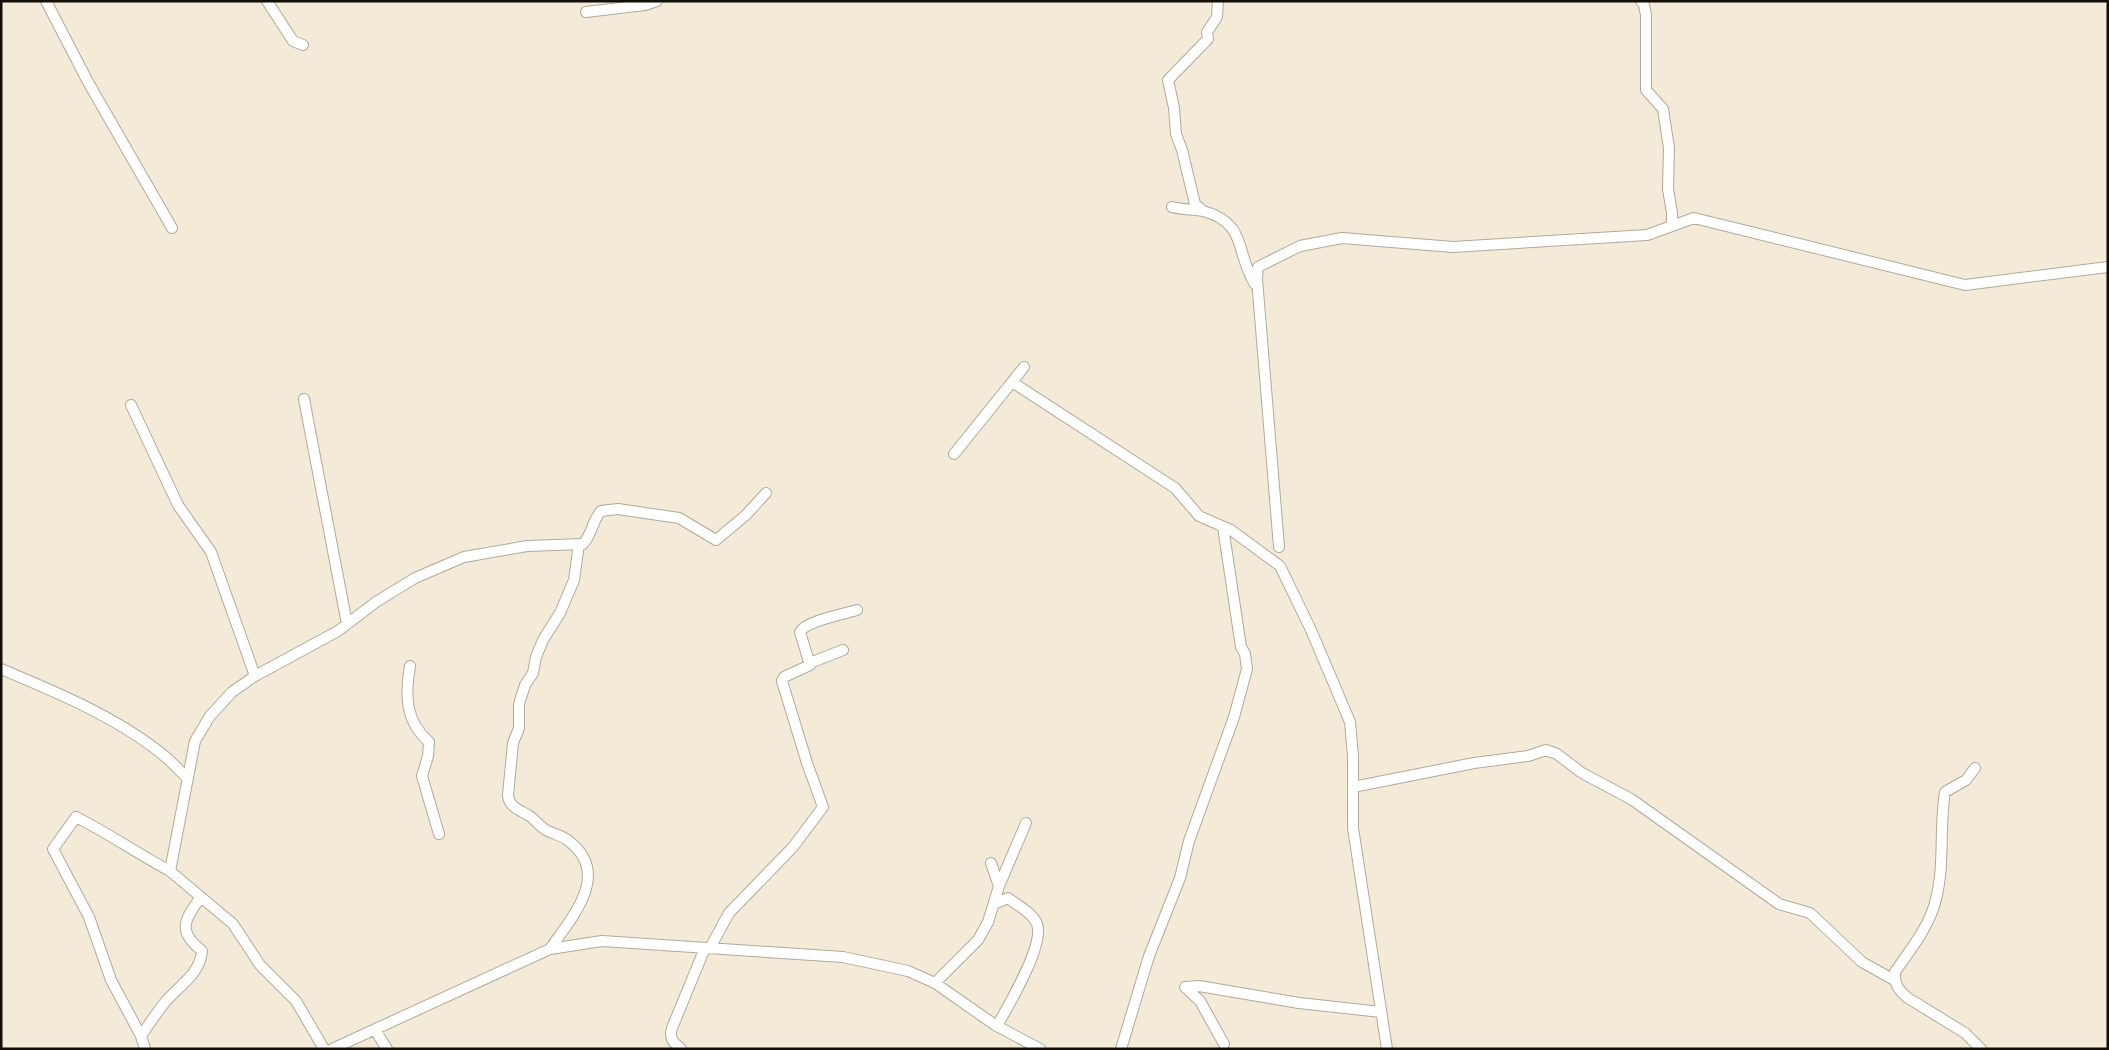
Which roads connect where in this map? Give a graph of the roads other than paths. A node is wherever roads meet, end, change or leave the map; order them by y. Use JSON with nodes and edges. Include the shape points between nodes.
{"nodes":[{"id":1,"x":46,"y":1,"type":"edge"},
{"id":2,"x":267,"y":1,"type":"edge"},
{"id":3,"x":656,"y":1,"type":"edge"},
{"id":4,"x":1218,"y":1,"type":"edge"},
{"id":5,"x":1641,"y":1,"type":"edge"},
{"id":6,"x":586,"y":12,"type":"dead end"},
{"id":7,"x":303,"y":45,"type":"dead end"},
{"id":8,"x":1172,"y":207,"type":"dead end"},
{"id":9,"x":1203,"y":211,"type":"junction"},
{"id":10,"x":1672,"y":226,"type":"junction"},
{"id":11,"x":172,"y":228,"type":"dead end"},
{"id":12,"x":2108,"y":267,"type":"edge"},
{"id":13,"x":1257,"y":279,"type":"junction"},
{"id":14,"x":1024,"y":367,"type":"dead end"},
{"id":15,"x":1012,"y":382,"type":"junction"},
{"id":16,"x":304,"y":399,"type":"dead end"},
{"id":17,"x":131,"y":405,"type":"dead end"},
{"id":18,"x":954,"y":454,"type":"dead end"},
{"id":19,"x":766,"y":493,"type":"dead end"},
{"id":20,"x":1223,"y":526,"type":"junction"},
{"id":21,"x":579,"y":544,"type":"junction"},
{"id":22,"x":1279,"y":547,"type":"dead end"},
{"id":23,"x":857,"y":610,"type":"dead end"},
{"id":24,"x":347,"y":624,"type":"junction"},
{"id":25,"x":844,"y":650,"type":"dead end"},
{"id":26,"x":810,"y":663,"type":"junction"},
{"id":27,"x":410,"y":666,"type":"dead end"},
{"id":28,"x":1,"y":669,"type":"edge"},
{"id":29,"x":255,"y":676,"type":"junction"},
{"id":30,"x":1975,"y":768,"type":"dead end"},
{"id":31,"x":187,"y":778,"type":"junction"},
{"id":32,"x":1353,"y":786,"type":"junction"},
{"id":33,"x":1026,"y":823,"type":"dead end"},
{"id":34,"x":439,"y":834,"type":"dead end"},
{"id":35,"x":991,"y":863,"type":"dead end"},
{"id":36,"x":170,"y":872,"type":"junction"},
{"id":37,"x":999,"y":886,"type":"junction"},
{"id":38,"x":200,"y":898,"type":"junction"},
{"id":39,"x":994,"y":904,"type":"junction"},
{"id":40,"x":708,"y":948,"type":"junction"},
{"id":41,"x":550,"y":949,"type":"junction"},
{"id":42,"x":1894,"y":980,"type":"junction"},
{"id":43,"x":935,"y":983,"type":"junction"},
{"id":44,"x":1381,"y":1012,"type":"junction"},
{"id":45,"x":997,"y":1026,"type":"junction"},
{"id":46,"x":375,"y":1030,"type":"junction"},
{"id":47,"x":141,"y":1036,"type":"junction"},
{"id":48,"x":1224,"y":1044,"type":"dead end"},
{"id":49,"x":145,"y":1049,"type":"edge"},
{"id":50,"x":324,"y":1049,"type":"edge"},
{"id":51,"x":332,"y":1049,"type":"edge"},
{"id":52,"x":387,"y":1049,"type":"edge"},
{"id":53,"x":681,"y":1049,"type":"edge"},
{"id":54,"x":1040,"y":1049,"type":"edge"},
{"id":55,"x":1121,"y":1049,"type":"edge"},
{"id":56,"x":1387,"y":1049,"type":"edge"},
{"id":57,"x":1981,"y":1049,"type":"edge"}],
"edges":[{"from":1,"to":11,"type":"street","via":[[88,82]]},
{"from":2,"to":7,"type":"street","via":[[294,41]]},
{"from":3,"to":6,"type":"street"},
{"from":4,"to":9,"type":"street","via":[[1217,17],[1208,32],[1208,39],[1168,80],[1176,134],[1195,204]]},
{"from":5,"to":10,"type":"street","via":[[1646,15],[1646,90],[1663,109],[1669,148],[1668,189]]},
{"from":8,"to":9,"type":"street"},
{"from":9,"to":13,"type":"street","via":[[1228,223],[1237,233],[1248,273],[1255,284]]},
{"from":10,"to":12,"type":"street","via":[[1694,218],[1965,285]]},
{"from":10,"to":13,"type":"street","via":[[1647,235],[1453,247],[1342,238],[1300,246],[1258,267]]},
{"from":13,"to":22,"type":"street"},
{"from":14,"to":15,"type":"street"},
{"from":15,"to":18,"type":"street"},
{"from":15,"to":20,"type":"street","via":[[1175,488],[1199,516]]},
{"from":16,"to":24,"type":"street"},
{"from":17,"to":29,"type":"street","via":[[178,505],[211,552]]},
{"from":19,"to":21,"type":"street","via":[[716,540],[678,518],[618,509],[601,511],[593,520],[590,537]]},
{"from":20,"to":32,"type":"street","via":[[1280,566],[1350,722]]},
{"from":20,"to":55,"type":"street","via":[[1247,668],[1234,717],[1189,841],[1180,878],[1149,956]]},
{"from":21,"to":24,"type":"street","via":[[527,546],[464,557],[415,578]]},
{"from":21,"to":41,"type":"street","via":[[574,580],[560,613],[542,640],[533,673],[519,704],[519,728],[513,743],[508,795],[508,800],[517,810],[530,816],[545,830],[570,841],[586,859],[589,880],[581,903]]},
{"from":23,"to":26,"type":"street","via":[[801,629]]},
{"from":24,"to":29,"type":"street"},
{"from":25,"to":26,"type":"street"},
{"from":26,"to":40,"type":"street","via":[[784,677],[782,685],[823,806],[794,847],[729,913]]},
{"from":27,"to":34,"type":"street","via":[[407,683],[411,720],[419,734],[429,742],[422,776]]},
{"from":28,"to":31,"type":"street","via":[[44,687],[122,728],[162,754]]},
{"from":29,"to":31,"type":"street","via":[[232,692],[210,716],[195,742]]},
{"from":30,"to":42,"type":"street","via":[[1966,780],[1945,792],[1936,900],[1927,923],[1895,972]]},
{"from":31,"to":36,"type":"street"},
{"from":32,"to":42,"type":"street","via":[[1528,756],[1546,750],[1631,799],[1780,904],[1810,913],[1862,962]]},
{"from":32,"to":44,"type":"street","via":[[1353,828]]},
{"from":33,"to":37,"type":"street"},
{"from":35,"to":37,"type":"street"},
{"from":36,"to":38,"type":"street"},
{"from":36,"to":47,"type":"street","via":[[76,817],[53,849],[89,917],[111,980]]},
{"from":37,"to":39,"type":"street"},
{"from":38,"to":47,"type":"street","via":[[189,912],[185,931],[189,940],[202,951],[201,961],[191,977],[166,1000]]},
{"from":38,"to":50,"type":"street","via":[[233,924],[260,964],[296,1001]]},
{"from":39,"to":43,"type":"street","via":[[978,940]]},
{"from":39,"to":45,"type":"street","via":[[1008,898],[1038,924],[1038,942],[1022,983]]},
{"from":40,"to":41,"type":"street","via":[[602,941]]},
{"from":40,"to":43,"type":"street","via":[[843,957],[908,971]]},
{"from":40,"to":53,"type":"street","via":[[670,1035]]},
{"from":41,"to":46,"type":"street"},
{"from":42,"to":57,"type":"street","via":[[1901,993],[1964,1033]]},
{"from":43,"to":45,"type":"street"},
{"from":44,"to":48,"type":"street","via":[[1299,1003],[1199,986],[1185,987],[1200,1002]]},
{"from":44,"to":56,"type":"street"},
{"from":45,"to":54,"type":"street"},
{"from":46,"to":51,"type":"street"},
{"from":46,"to":52,"type":"street"},
{"from":47,"to":49,"type":"street"}]}
